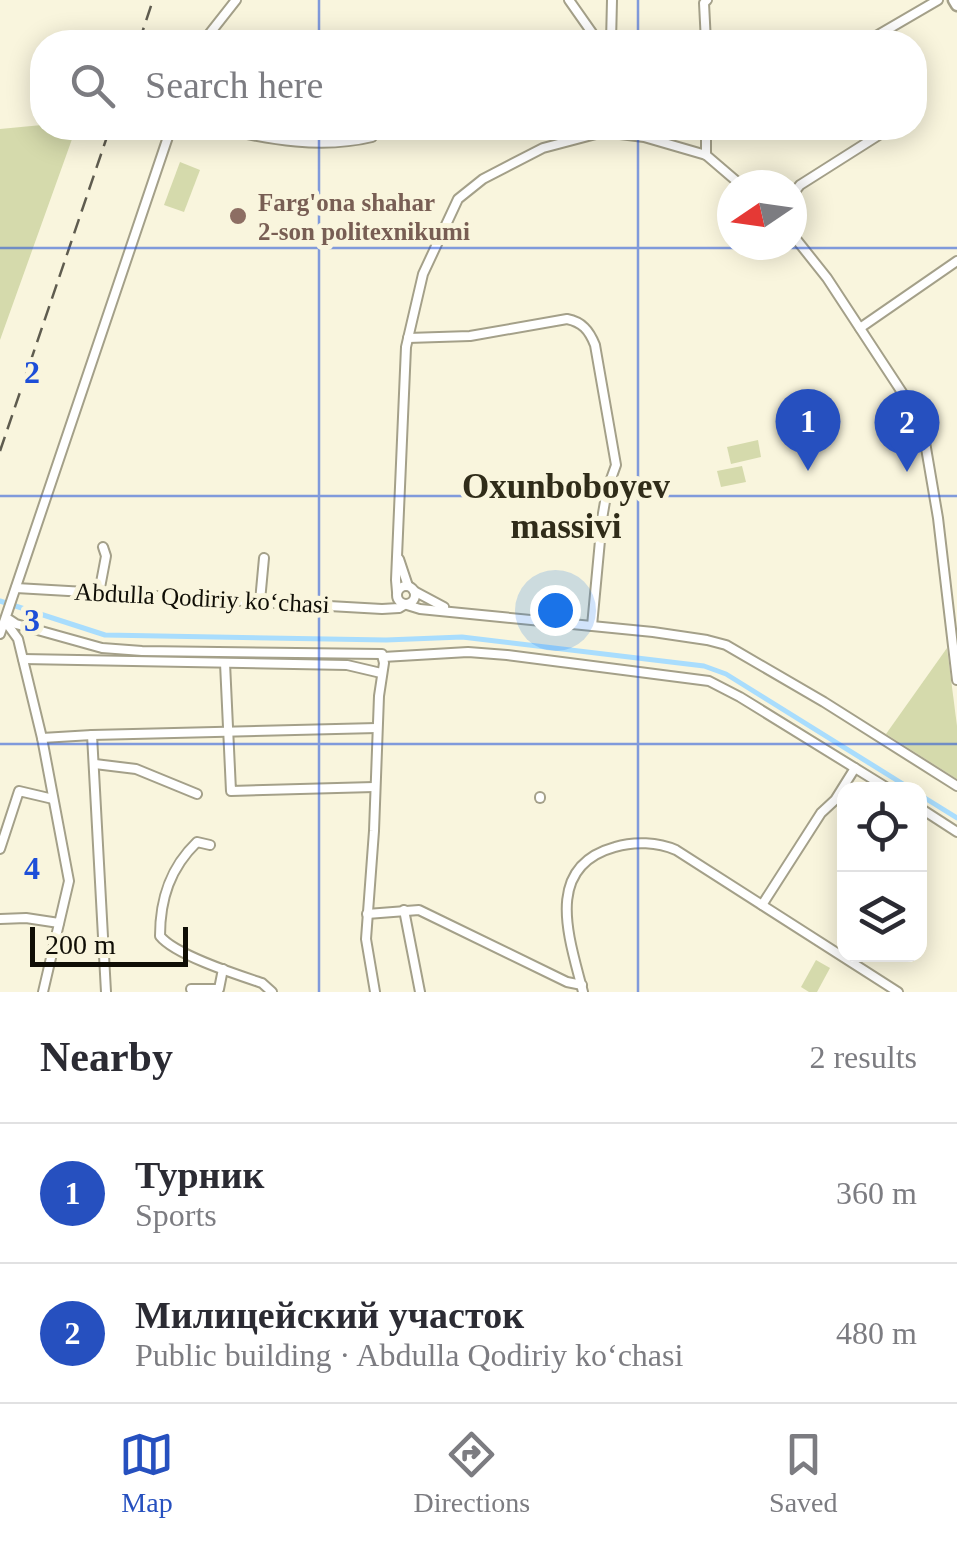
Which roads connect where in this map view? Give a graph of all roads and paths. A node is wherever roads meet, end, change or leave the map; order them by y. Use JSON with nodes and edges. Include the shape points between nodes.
{"nodes":[{"id":1,"x":236,"y":0,"type":"edge"},
{"id":2,"x":569,"y":0,"type":"edge"},
{"id":3,"x":612,"y":0,"type":"edge"},
{"id":4,"x":707,"y":0,"type":"edge"},
{"id":5,"x":938,"y":0,"type":"edge"},
{"id":6,"x":213,"y":30,"type":"edge"},
{"id":7,"x":592,"y":30,"type":"edge"},
{"id":8,"x":613,"y":30,"type":"edge"},
{"id":9,"x":705,"y":30,"type":"edge"},
{"id":10,"x":887,"y":30,"type":"edge"},
{"id":11,"x":167,"y":140,"type":"edge"},
{"id":12,"x":303,"y":140,"type":"edge"},
{"id":13,"x":354,"y":140,"type":"edge"},
{"id":14,"x":573,"y":140,"type":"edge"},
{"id":15,"x":654,"y":140,"type":"edge"},
{"id":16,"x":705,"y":140,"type":"edge"},
{"id":17,"x":872,"y":140,"type":"edge"},
{"id":18,"x":706,"y":156,"type":"junction"},
{"id":19,"x":722,"y":170,"type":"edge"},
{"id":20,"x":807,"y":181,"type":"edge"},
{"id":21,"x":807,"y":253,"type":"edge"},
{"id":22,"x":957,"y":261,"type":"edge"},
{"id":23,"x":860,"y":328,"type":"junction"},
{"id":24,"x":408,"y":338,"type":"junction"},
{"id":25,"x":103,"y":546,"type":"dead end"},
{"id":26,"x":398,"y":555,"type":"junction"},
{"id":27,"x":264,"y":558,"type":"dead end"},
{"id":28,"x":411,"y":589,"type":"junction"},
{"id":29,"x":14,"y":592,"type":"junction"},
{"id":30,"x":99,"y":593,"type":"junction"},
{"id":31,"x":397,"y":594,"type":"junction"},
{"id":32,"x":260,"y":601,"type":"junction"},
{"id":33,"x":406,"y":605,"type":"junction"},
{"id":34,"x":387,"y":609,"type":"junction"},
{"id":35,"x":453,"y":611,"type":"junction"},
{"id":36,"x":6,"y":617,"type":"junction"},
{"id":37,"x":592,"y":626,"type":"junction"},
{"id":38,"x":0,"y":634,"type":"edge"},
{"id":39,"x":382,"y":654,"type":"junction"},
{"id":40,"x":23,"y":659,"type":"junction"},
{"id":41,"x":225,"y":662,"type":"junction"},
{"id":42,"x":381,"y":672,"type":"junction"},
{"id":43,"x":957,"y":680,"type":"edge"},
{"id":44,"x":377,"y":728,"type":"junction"},
{"id":45,"x":227,"y":731,"type":"junction"},
{"id":46,"x":92,"y":734,"type":"junction"},
{"id":47,"x":42,"y":738,"type":"junction"},
{"id":48,"x":94,"y":764,"type":"junction"},
{"id":49,"x":855,"y":768,"type":"junction"},
{"id":50,"x":877,"y":782,"type":"edge"},
{"id":51,"x":957,"y":786,"type":"edge"},
{"id":52,"x":374,"y":787,"type":"junction"},
{"id":53,"x":196,"y":794,"type":"dead end"},
{"id":54,"x":54,"y":799,"type":"junction"},
{"id":55,"x":927,"y":813,"type":"edge"},
{"id":56,"x":957,"y":832,"type":"edge"},
{"id":57,"x":210,"y":846,"type":"dead end"},
{"id":58,"x":0,"y":849,"type":"edge"},
{"id":59,"x":762,"y":905,"type":"junction"},
{"id":60,"x":404,"y":910,"type":"junction"},
{"id":61,"x":367,"y":914,"type":"junction"},
{"id":62,"x":0,"y":919,"type":"edge"},
{"id":63,"x":58,"y":924,"type":"junction"},
{"id":64,"x":223,"y":969,"type":"junction"},
{"id":65,"x":191,"y":989,"type":"dead end"},
{"id":66,"x":582,"y":989,"type":"edge"},
{"id":67,"x":43,"y":992,"type":"edge"},
{"id":68,"x":106,"y":992,"type":"edge"},
{"id":69,"x":272,"y":992,"type":"edge"},
{"id":70,"x":376,"y":992,"type":"edge"},
{"id":71,"x":420,"y":992,"type":"edge"},
{"id":72,"x":898,"y":992,"type":"edge"}],
"edges":[{"from":1,"to":6,"type":"street"},
{"from":2,"to":7,"type":"street"},
{"from":3,"to":8,"type":"street"},
{"from":4,"to":9,"type":"street"},
{"from":5,"to":10,"type":"street"},
{"from":11,"to":29,"type":"street"},
{"from":12,"to":13,"type":"street"},
{"from":14,"to":24,"type":"street","via":[[543,148],[458,199],[424,274]]},
{"from":15,"to":18,"type":"street"},
{"from":16,"to":18,"type":"street"},
{"from":17,"to":20,"type":"street"},
{"from":18,"to":19,"type":"street"},
{"from":21,"to":23,"type":"street"},
{"from":22,"to":23,"type":"street"},
{"from":23,"to":43,"type":"street","via":[[925,442]]},
{"from":24,"to":26,"type":"street"},
{"from":24,"to":37,"type":"street","via":[[470,336],[567,319],[590,334],[616,465],[606,490]]},
{"from":25,"to":30,"type":"street"},
{"from":26,"to":28,"type":"street"},
{"from":26,"to":31,"type":"street"},
{"from":27,"to":32,"type":"street"},
{"from":28,"to":31,"type":"street"},
{"from":28,"to":33,"type":"street","via":[[414,600]]},
{"from":28,"to":35,"type":"street","name":"Abdulla Qodiriy koʻchasi"},
{"from":29,"to":30,"type":"street","name":"Abdulla Qodiriy koʻchasi"},
{"from":29,"to":36,"type":"street"},
{"from":30,"to":32,"type":"street","name":"Abdulla Qodiriy koʻchasi"},
{"from":31,"to":33,"type":"street"},
{"from":31,"to":34,"type":"street"},
{"from":32,"to":34,"type":"street","name":"Abdulla Qodiriy koʻchasi"},
{"from":33,"to":34,"type":"street","name":"Abdulla Qodiriy koʻchasi"},
{"from":33,"to":35,"type":"street","name":"Abdulla Qodiriy koʻchasi"},
{"from":35,"to":37,"type":"street","name":"Abdulla Qodiriy koʻchasi"},
{"from":36,"to":38,"type":"street"},
{"from":36,"to":39,"type":"street","via":[[102,648],[142,652]]},
{"from":36,"to":40,"type":"street"},
{"from":37,"to":51,"type":"street","name":"Abdulla Qodiriy koʻchasi","via":[[726,645]]},
{"from":39,"to":42,"type":"street"},
{"from":39,"to":49,"type":"street","via":[[507,655],[709,682]]},
{"from":40,"to":41,"type":"street"},
{"from":40,"to":47,"type":"street"},
{"from":41,"to":42,"type":"street"},
{"from":41,"to":45,"type":"street"},
{"from":42,"to":44,"type":"street"},
{"from":44,"to":45,"type":"street"},
{"from":44,"to":52,"type":"street"},
{"from":45,"to":46,"type":"street"},
{"from":45,"to":52,"type":"street","via":[[231,791]]},
{"from":46,"to":47,"type":"street"},
{"from":46,"to":48,"type":"street"},
{"from":47,"to":54,"type":"street"},
{"from":48,"to":53,"type":"street","via":[[136,769]]},
{"from":48,"to":68,"type":"street"},
{"from":49,"to":50,"type":"street"},
{"from":49,"to":59,"type":"street"},
{"from":52,"to":61,"type":"street"},
{"from":54,"to":58,"type":"street","via":[[19,791]]},
{"from":54,"to":63,"type":"street","via":[[68,882]]},
{"from":55,"to":56,"type":"street"},
{"from":57,"to":64,"type":"street","via":[[197,842],[173,870],[160,936]]},
{"from":59,"to":66,"type":"street","via":[[668,846],[609,848],[584,862],[570,886],[567,930]]},
{"from":59,"to":72,"type":"street"},
{"from":60,"to":61,"type":"street"},
{"from":60,"to":66,"type":"street","via":[[419,910]]},
{"from":60,"to":71,"type":"street"},
{"from":61,"to":70,"type":"street"},
{"from":62,"to":63,"type":"street"},
{"from":63,"to":67,"type":"street"},
{"from":64,"to":65,"type":"street","via":[[217,990]]},
{"from":64,"to":69,"type":"street"}]}
